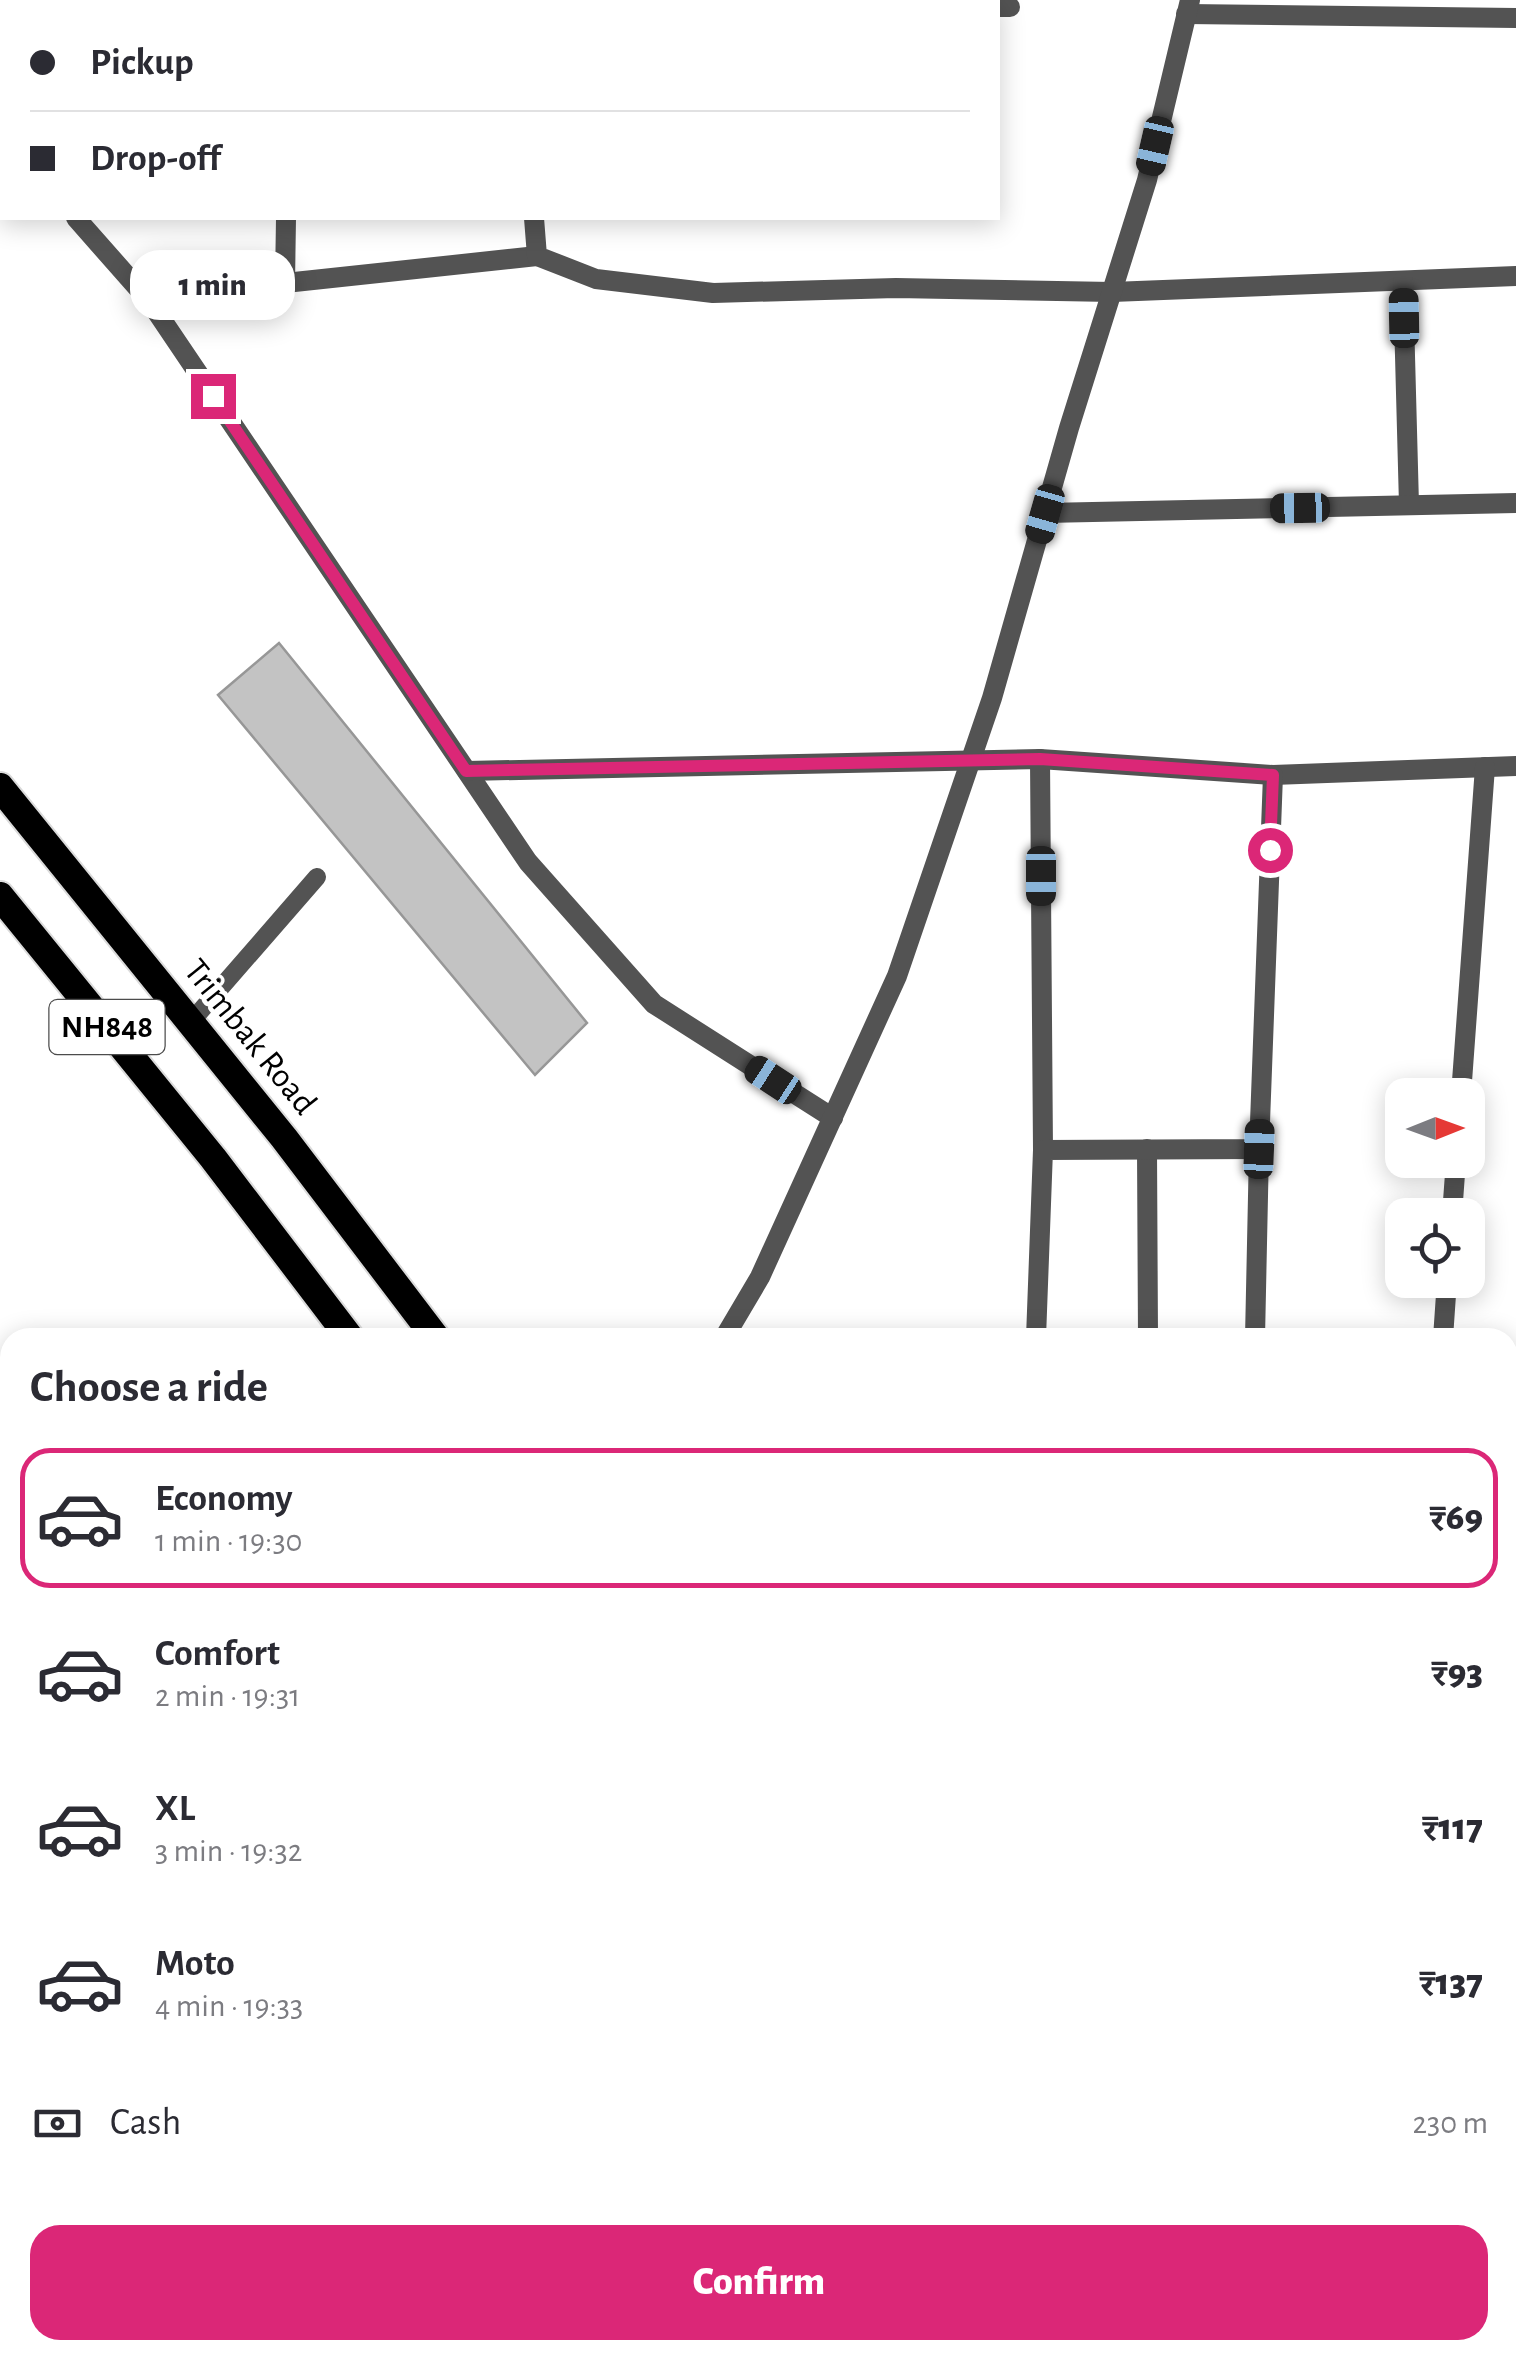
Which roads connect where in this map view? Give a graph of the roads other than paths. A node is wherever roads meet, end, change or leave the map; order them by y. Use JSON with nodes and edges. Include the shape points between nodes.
{"nodes":[{"id":1,"x":1188,"y":7,"type":"edge"},
{"id":2,"x":1354,"y":8,"type":"edge"},
{"id":3,"x":1516,"y":18,"type":"edge"},
{"id":4,"x":78,"y":220,"type":"edge"},
{"id":5,"x":286,"y":220,"type":"edge"},
{"id":6,"x":534,"y":220,"type":"edge"},
{"id":7,"x":537,"y":256,"type":"junction"},
{"id":8,"x":1516,"y":276,"type":"edge"},
{"id":9,"x":1403,"y":280,"type":"junction"},
{"id":10,"x":285,"y":283,"type":"junction"},
{"id":11,"x":1112,"y":292,"type":"junction"},
{"id":12,"x":150,"y":302,"type":"junction"},
{"id":13,"x":1516,"y":502,"type":"edge"},
{"id":14,"x":1409,"y":505,"type":"junction"},
{"id":15,"x":1045,"y":514,"type":"junction"},
{"id":16,"x":1040,"y":759,"type":"junction"},
{"id":17,"x":971,"y":760,"type":"junction"},
{"id":18,"x":1516,"y":766,"type":"edge"},
{"id":19,"x":1485,"y":768,"type":"junction"},
{"id":20,"x":466,"y":771,"type":"junction"},
{"id":21,"x":1273,"y":775,"type":"junction"},
{"id":22,"x":0,"y":787,"type":"edge"},
{"id":23,"x":317,"y":877,"type":"dead end"},
{"id":24,"x":0,"y":896,"type":"edge"},
{"id":25,"x":190,"y":1023,"type":"junction"},
{"id":26,"x":1462,"y":1078,"type":"edge"},
{"id":27,"x":833,"y":1118,"type":"junction"},
{"id":28,"x":1259,"y":1149,"type":"junction"},
{"id":29,"x":1042,"y":1150,"type":"junction"},
{"id":30,"x":1147,"y":1150,"type":"junction"},
{"id":31,"x":1446,"y":1298,"type":"edge"},
{"id":32,"x":342,"y":1328,"type":"edge"},
{"id":33,"x":428,"y":1328,"type":"edge"},
{"id":34,"x":730,"y":1328,"type":"edge"},
{"id":35,"x":1036,"y":1328,"type":"edge"},
{"id":36,"x":1148,"y":1328,"type":"edge"},
{"id":37,"x":1255,"y":1328,"type":"edge"},
{"id":38,"x":1444,"y":1328,"type":"edge"}],
"edges":[{"from":1,"to":2,"type":"street"},
{"from":1,"to":11,"type":"street","via":[[1148,180]]},
{"from":2,"to":3,"type":"street"},
{"from":4,"to":12,"type":"street"},
{"from":5,"to":10,"type":"street"},
{"from":6,"to":7,"type":"street"},
{"from":7,"to":10,"type":"street"},
{"from":7,"to":11,"type":"street","via":[[596,279],[712,293]]},
{"from":8,"to":9,"type":"street"},
{"from":9,"to":11,"type":"street"},
{"from":9,"to":14,"type":"street"},
{"from":10,"to":12,"type":"street"},
{"from":11,"to":15,"type":"street"},
{"from":12,"to":20,"type":"street"},
{"from":13,"to":14,"type":"street"},
{"from":14,"to":15,"type":"street"},
{"from":15,"to":17,"type":"street"},
{"from":16,"to":17,"type":"street"},
{"from":16,"to":21,"type":"street"},
{"from":16,"to":29,"type":"street"},
{"from":17,"to":20,"type":"street"},
{"from":17,"to":27,"type":"street","via":[[897,976]]},
{"from":18,"to":19,"type":"street"},
{"from":19,"to":21,"type":"street"},
{"from":19,"to":26,"type":"street"},
{"from":20,"to":27,"type":"street","via":[[528,862],[654,1004]]},
{"from":21,"to":28,"type":"street"},
{"from":22,"to":25,"type":"highway","name":"Trimbak Road"},
{"from":23,"to":25,"type":"lane"},
{"from":24,"to":32,"type":"highway","number":"NH848"},
{"from":25,"to":33,"type":"highway","name":"Trimbak Road"},
{"from":27,"to":34,"type":"street"},
{"from":28,"to":30,"type":"street"},
{"from":28,"to":37,"type":"street"},
{"from":29,"to":30,"type":"street"},
{"from":29,"to":35,"type":"street"},
{"from":30,"to":36,"type":"street"},
{"from":31,"to":38,"type":"street"}]}
